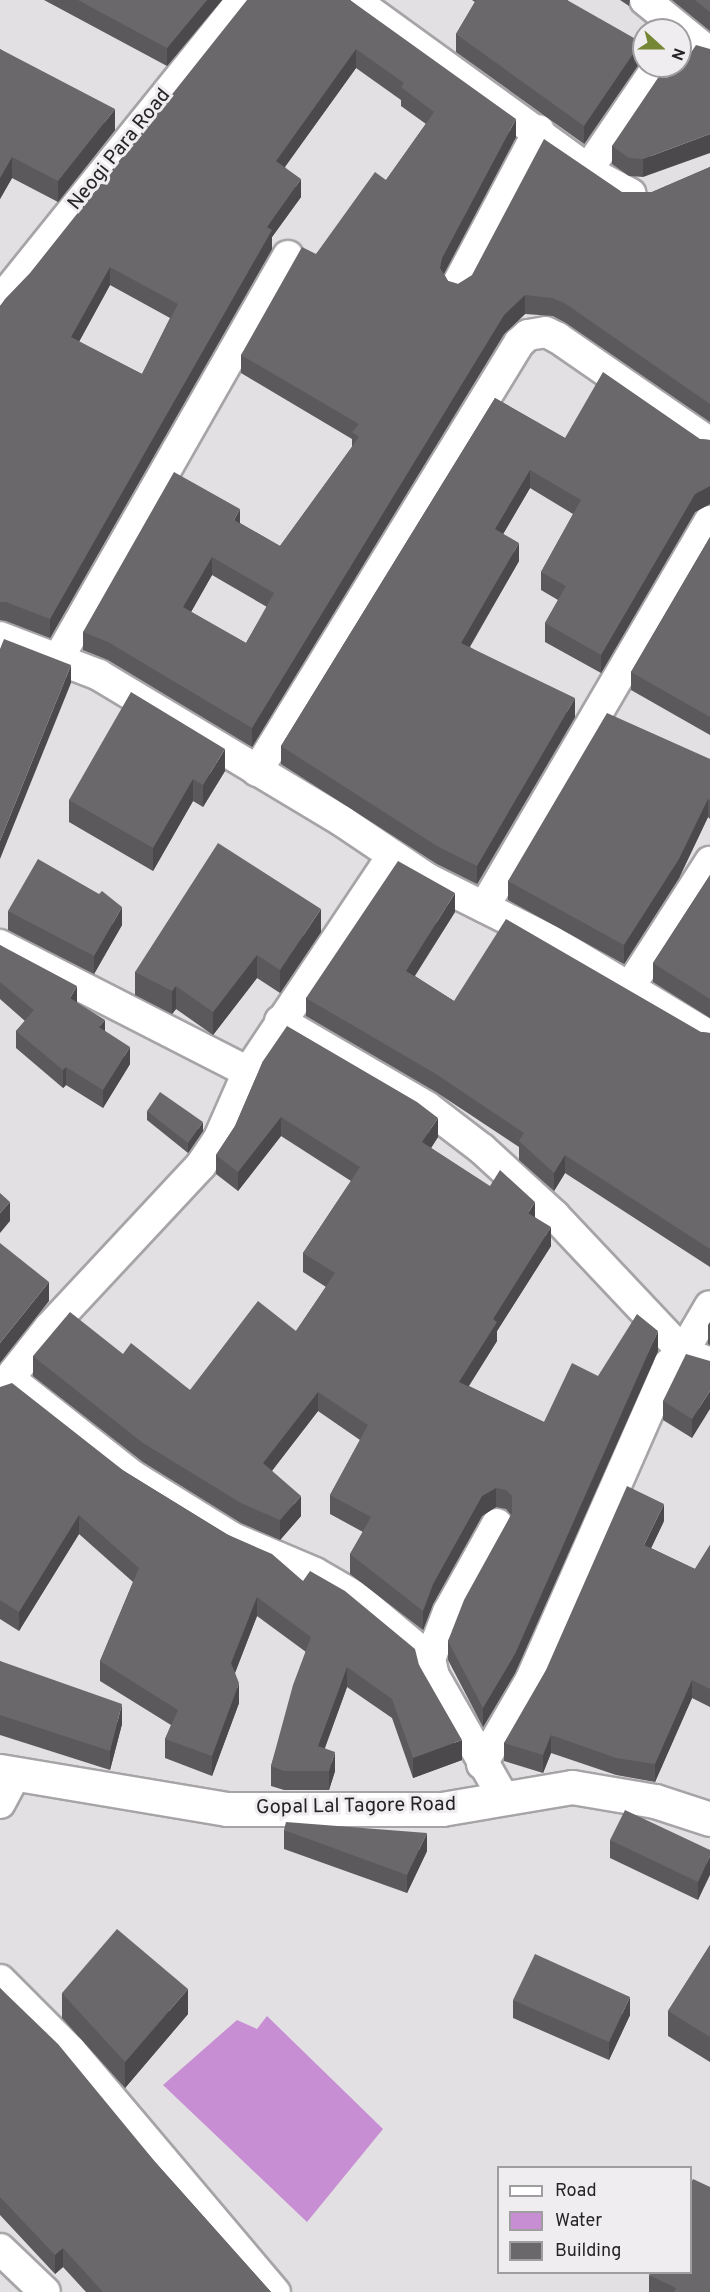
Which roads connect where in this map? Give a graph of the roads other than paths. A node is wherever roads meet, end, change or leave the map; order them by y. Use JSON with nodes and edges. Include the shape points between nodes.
{"nodes":[{"id":1,"x":242,"y":0,"type":"edge"},
{"id":2,"x":354,"y":0,"type":"edge"},
{"id":3,"x":645,"y":0,"type":"edge"},
{"id":4,"x":665,"y":18,"type":"edge"},
{"id":5,"x":692,"y":41,"type":"edge"},
{"id":6,"x":710,"y":53,"type":"edge"},
{"id":7,"x":650,"y":78,"type":"edge"},
{"id":8,"x":539,"y":130,"type":"junction"},
{"id":9,"x":589,"y":168,"type":"junction"},
{"id":10,"x":655,"y":191,"type":"edge"},
{"id":11,"x":288,"y":256,"type":"dead end"},
{"id":12,"x":457,"y":285,"type":"edge"},
{"id":13,"x":0,"y":301,"type":"edge"},
{"id":14,"x":710,"y":443,"type":"edge"},
{"id":15,"x":710,"y":521,"type":"edge"},
{"id":16,"x":0,"y":637,"type":"edge"},
{"id":17,"x":58,"y":659,"type":"junction"},
{"id":18,"x":257,"y":771,"type":"junction"},
{"id":19,"x":392,"y":856,"type":"junction"},
{"id":20,"x":710,"y":862,"type":"edge"},
{"id":21,"x":484,"y":907,"type":"junction"},
{"id":22,"x":0,"y":945,"type":"edge"},
{"id":23,"x":629,"y":988,"type":"junction"},
{"id":24,"x":280,"y":1022,"type":"junction"},
{"id":25,"x":710,"y":1036,"type":"edge"},
{"id":26,"x":248,"y":1072,"type":"junction"},
{"id":27,"x":710,"y":1306,"type":"edge"},
{"id":28,"x":683,"y":1352,"type":"junction"},
{"id":29,"x":710,"y":1363,"type":"edge"},
{"id":30,"x":5,"y":1385,"type":"edge"},
{"id":31,"x":497,"y":1524,"type":"dead end"},
{"id":32,"x":430,"y":1659,"type":"junction"},
{"id":33,"x":483,"y":1764,"type":"junction"},
{"id":34,"x":8,"y":1773,"type":"edge"},
{"id":35,"x":503,"y":1797,"type":"junction"},
{"id":36,"x":0,"y":1803,"type":"edge"},
{"id":37,"x":710,"y":1819,"type":"edge"},
{"id":38,"x":0,"y":1980,"type":"edge"},
{"id":39,"x":0,"y":2249,"type":"edge"},
{"id":40,"x":45,"y":2292,"type":"edge"},
{"id":41,"x":275,"y":2292,"type":"edge"}],
"edges":[{"from":1,"to":13,"type":"street","name":"Neogi Para Road"},
{"from":2,"to":8,"type":"street"},
{"from":3,"to":4,"type":"street"},
{"from":5,"to":6,"type":"street"},
{"from":7,"to":9,"type":"street"},
{"from":8,"to":9,"type":"street"},
{"from":8,"to":12,"type":"street"},
{"from":9,"to":10,"type":"street","via":[[623,193],[646,195]]},
{"from":11,"to":17,"type":"street"},
{"from":14,"to":18,"type":"street","via":[[558,338],[546,332],[528,335],[519,343]]},
{"from":15,"to":21,"type":"street"},
{"from":16,"to":17,"type":"street"},
{"from":17,"to":18,"type":"street","via":[[99,675]]},
{"from":18,"to":19,"type":"street"},
{"from":19,"to":21,"type":"street"},
{"from":19,"to":24,"type":"street"},
{"from":20,"to":23,"type":"street"},
{"from":21,"to":23,"type":"street","via":[[554,942]]},
{"from":22,"to":26,"type":"street"},
{"from":23,"to":25,"type":"street"},
{"from":24,"to":26,"type":"street"},
{"from":24,"to":28,"type":"street","via":[[427,1107],[482,1149],[554,1215]]},
{"from":26,"to":30,"type":"street","via":[[219,1138],[201,1165],[49,1328]]},
{"from":27,"to":28,"type":"street"},
{"from":28,"to":29,"type":"street"},
{"from":28,"to":33,"type":"street","via":[[669,1364],[530,1681]]},
{"from":30,"to":32,"type":"street","via":[[133,1476],[233,1538],[355,1596]]},
{"from":31,"to":32,"type":"street","via":[[448,1612]]},
{"from":32,"to":33,"type":"street","via":[[434,1676]]},
{"from":33,"to":35,"type":"street"},
{"from":34,"to":35,"type":"street","name":"Gopal Lal Tagore Road","via":[[227,1809],[442,1809]]},
{"from":34,"to":36,"type":"street"},
{"from":35,"to":37,"type":"street","name":"Gopal Lal Tagore Road","via":[[572,1787],[654,1801]]},
{"from":38,"to":41,"type":"street","via":[[71,2051]]},
{"from":39,"to":40,"type":"street"}]}
